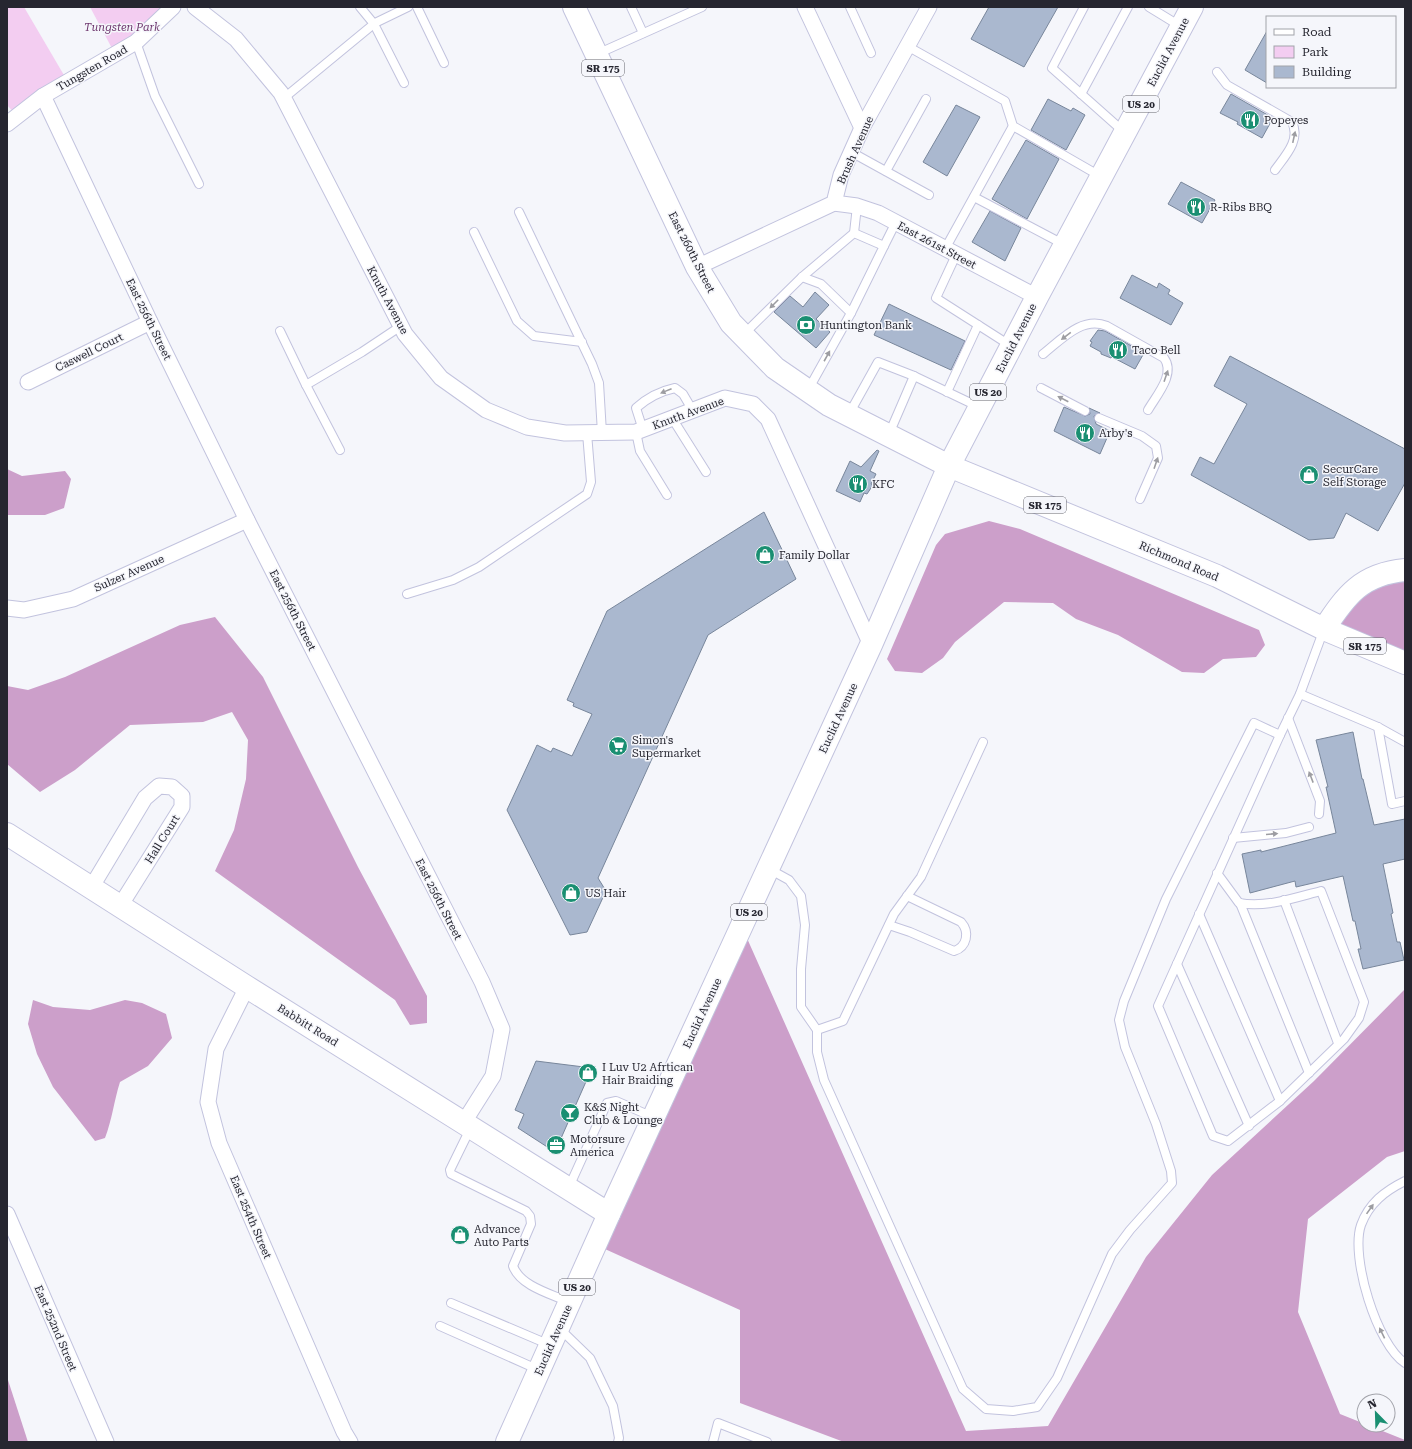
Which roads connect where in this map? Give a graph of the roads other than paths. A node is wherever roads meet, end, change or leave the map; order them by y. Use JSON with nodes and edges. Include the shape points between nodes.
{"nodes":[{"id":1,"x":173,"y":7,"type":"edge"},
{"id":2,"x":195,"y":7,"type":"edge"},
{"id":3,"x":360,"y":7,"type":"edge"},
{"id":4,"x":408,"y":7,"type":"edge"},
{"id":5,"x":416,"y":7,"type":"edge"},
{"id":6,"x":574,"y":7,"type":"edge"},
{"id":7,"x":631,"y":7,"type":"edge"},
{"id":8,"x":702,"y":7,"type":"edge"},
{"id":9,"x":805,"y":7,"type":"edge"},
{"id":10,"x":850,"y":7,"type":"edge"},
{"id":11,"x":929,"y":7,"type":"edge"},
{"id":12,"x":1084,"y":7,"type":"edge"},
{"id":13,"x":1128,"y":7,"type":"edge"},
{"id":14,"x":1148,"y":7,"type":"edge"},
{"id":15,"x":1192,"y":7,"type":"edge"},
{"id":16,"x":374,"y":24,"type":"junction"},
{"id":17,"x":1182,"y":27,"type":"junction"},
{"id":18,"x":643,"y":33,"type":"junction"},
{"id":19,"x":136,"y":42,"type":"junction"},
{"id":20,"x":907,"y":46,"type":"junction"},
{"id":21,"x":871,"y":53,"type":"dead end"},
{"id":22,"x":596,"y":54,"type":"junction"},
{"id":23,"x":444,"y":63,"type":"dead end"},
{"id":24,"x":1217,"y":72,"type":"dead end"},
{"id":25,"x":404,"y":83,"type":"dead end"},
{"id":26,"x":1081,"y":94,"type":"junction"},
{"id":27,"x":43,"y":96,"type":"junction"},
{"id":28,"x":284,"y":98,"type":"junction"},
{"id":29,"x":926,"y":99,"type":"dead end"},
{"id":30,"x":7,"y":124,"type":"edge"},
{"id":31,"x":1013,"y":126,"type":"junction"},
{"id":32,"x":862,"y":128,"type":"junction"},
{"id":33,"x":1125,"y":132,"type":"junction"},
{"id":34,"x":851,"y":152,"type":"junction"},
{"id":35,"x":1275,"y":170,"type":"dead end"},
{"id":36,"x":886,"y":171,"type":"junction"},
{"id":37,"x":1101,"y":177,"type":"junction"},
{"id":38,"x":199,"y":184,"type":"dead end"},
{"id":39,"x":929,"y":195,"type":"dead end"},
{"id":40,"x":974,"y":197,"type":"junction"},
{"id":41,"x":834,"y":203,"type":"junction"},
{"id":42,"x":857,"y":206,"type":"junction"},
{"id":43,"x":519,"y":212,"type":"dead end"},
{"id":44,"x":896,"y":222,"type":"junction"},
{"id":45,"x":474,"y":232,"type":"dead end"},
{"id":46,"x":854,"y":234,"type":"junction"},
{"id":47,"x":1065,"y":245,"type":"junction"},
{"id":48,"x":884,"y":246,"type":"junction"},
{"id":49,"x":950,"y":252,"type":"junction"},
{"id":50,"x":697,"y":267,"type":"junction"},
{"id":51,"x":802,"y":277,"type":"junction"},
{"id":52,"x":1037,"y":297,"type":"junction"},
{"id":53,"x":851,"y":313,"type":"junction"},
{"id":54,"x":150,"y":322,"type":"junction"},
{"id":55,"x":978,"y":325,"type":"junction"},
{"id":56,"x":401,"y":326,"type":"junction"},
{"id":57,"x":280,"y":331,"type":"dead end"},
{"id":58,"x":743,"y":335,"type":"junction"},
{"id":59,"x":582,"y":342,"type":"junction"},
{"id":60,"x":1012,"y":346,"type":"junction"},
{"id":61,"x":1043,"y":354,"type":"dead end"},
{"id":62,"x":914,"y":376,"type":"junction"},
{"id":63,"x":28,"y":382,"type":"dead end"},
{"id":64,"x":306,"y":385,"type":"junction"},
{"id":65,"x":1041,"y":388,"type":"dead end"},
{"id":66,"x":808,"y":390,"type":"junction"},
{"id":67,"x":947,"y":392,"type":"junction"},
{"id":68,"x":980,"y":408,"type":"junction"},
{"id":69,"x":693,"y":410,"type":"junction"},
{"id":70,"x":1148,"y":410,"type":"dead end"},
{"id":71,"x":1085,"y":411,"type":"dead end"},
{"id":72,"x":849,"y":415,"type":"junction"},
{"id":73,"x":672,"y":418,"type":"junction"},
{"id":74,"x":1099,"y":418,"type":"dead end"},
{"id":75,"x":639,"y":431,"type":"junction"},
{"id":76,"x":587,"y":433,"type":"junction"},
{"id":77,"x":602,"y":433,"type":"junction"},
{"id":78,"x":888,"y":434,"type":"junction"},
{"id":79,"x":340,"y":450,"type":"dead end"},
{"id":80,"x":950,"y":466,"type":"junction"},
{"id":81,"x":706,"y":472,"type":"dead end"},
{"id":82,"x":667,"y":495,"type":"dead end"},
{"id":83,"x":1140,"y":499,"type":"dead end"},
{"id":84,"x":247,"y":520,"type":"junction"},
{"id":85,"x":1405,"y":570,"type":"edge"},
{"id":86,"x":407,"y":594,"type":"dead end"},
{"id":87,"x":7,"y":608,"type":"edge"},
{"id":88,"x":1324,"y":629,"type":"junction"},
{"id":89,"x":871,"y":645,"type":"junction"},
{"id":90,"x":1405,"y":664,"type":"edge"},
{"id":91,"x":1300,"y":694,"type":"junction"},
{"id":92,"x":1288,"y":718,"type":"junction"},
{"id":93,"x":1378,"y":727,"type":"junction"},
{"id":94,"x":1280,"y":735,"type":"junction"},
{"id":95,"x":983,"y":742,"type":"dead end"},
{"id":96,"x":1405,"y":742,"type":"edge"},
{"id":97,"x":1405,"y":801,"type":"edge"},
{"id":98,"x":1319,"y":814,"type":"dead end"},
{"id":99,"x":1309,"y":827,"type":"dead end"},
{"id":100,"x":7,"y":834,"type":"edge"},
{"id":101,"x":1234,"y":838,"type":"junction"},
{"id":102,"x":769,"y":868,"type":"junction"},
{"id":103,"x":1217,"y":874,"type":"junction"},
{"id":104,"x":91,"y":888,"type":"junction"},
{"id":105,"x":907,"y":896,"type":"junction"},
{"id":106,"x":1284,"y":900,"type":"junction"},
{"id":107,"x":1240,"y":903,"type":"junction"},
{"id":108,"x":120,"y":906,"type":"junction"},
{"id":109,"x":1199,"y":914,"type":"junction"},
{"id":110,"x":889,"y":925,"type":"junction"},
{"id":111,"x":1177,"y":964,"type":"junction"},
{"id":112,"x":247,"y":988,"type":"junction"},
{"id":113,"x":817,"y":1030,"type":"junction"},
{"id":114,"x":1338,"y":1043,"type":"junction"},
{"id":115,"x":1309,"y":1073,"type":"junction"},
{"id":116,"x":1280,"y":1101,"type":"junction"},
{"id":117,"x":654,"y":1118,"type":"junction"},
{"id":118,"x":467,"y":1124,"type":"junction"},
{"id":119,"x":1250,"y":1126,"type":"junction"},
{"id":120,"x":1405,"y":1181,"type":"edge"},
{"id":121,"x":568,"y":1188,"type":"junction"},
{"id":122,"x":7,"y":1214,"type":"edge"},
{"id":123,"x":610,"y":1214,"type":"junction"},
{"id":124,"x":451,"y":1303,"type":"dead end"},
{"id":125,"x":570,"y":1303,"type":"junction"},
{"id":126,"x":440,"y":1326,"type":"dead end"},
{"id":127,"x":555,"y":1336,"type":"junction"},
{"id":128,"x":1405,"y":1363,"type":"edge"},
{"id":129,"x":539,"y":1370,"type":"junction"},
{"id":130,"x":106,"y":1442,"type":"edge"},
{"id":131,"x":350,"y":1442,"type":"edge"},
{"id":132,"x":507,"y":1442,"type":"edge"},
{"id":133,"x":618,"y":1442,"type":"edge"},
{"id":134,"x":713,"y":1442,"type":"edge"},
{"id":135,"x":767,"y":1442,"type":"edge"}],
"edges":[{"from":1,"to":19,"type":"street","name":"Tungsten Road"},
{"from":2,"to":28,"type":"street","name":"Knuth Avenue","via":[[236,39]]},
{"from":3,"to":16,"type":"lane"},
{"from":4,"to":16,"type":"lane"},
{"from":5,"to":23,"type":"lane"},
{"from":6,"to":22,"type":"main road","name":"East 260th Street","number":"SR 175"},
{"from":7,"to":18,"type":"lane"},
{"from":8,"to":18,"type":"lane"},
{"from":9,"to":32,"type":"street"},
{"from":10,"to":21,"type":"lane"},
{"from":11,"to":20,"type":"street","name":"Brush Avenue"},
{"from":12,"to":26,"type":"lane","via":[[1052,68]]},
{"from":13,"to":26,"type":"lane"},
{"from":14,"to":17,"type":"lane"},
{"from":15,"to":17,"type":"main road","name":"Euclid Avenue","number":"US 20"},
{"from":16,"to":25,"type":"lane"},
{"from":16,"to":28,"type":"lane"},
{"from":17,"to":33,"type":"main road","name":"Euclid Avenue","number":"US 20"},
{"from":18,"to":22,"type":"lane"},
{"from":19,"to":27,"type":"street","name":"Tungsten Road"},
{"from":19,"to":38,"type":"lane","via":[[155,96]]},
{"from":20,"to":31,"type":"lane","via":[[1005,101]]},
{"from":20,"to":32,"type":"street","name":"Brush Avenue"},
{"from":22,"to":50,"type":"main road","name":"East 260th Street","number":"SR 175"},
{"from":35,"to":24,"type":"lane","one_way":true,"via":[[1293,143],[1296,134],[1292,122],[1227,84]]},
{"from":26,"to":33,"type":"lane"},
{"from":27,"to":30,"type":"street","name":"Tungsten Road"},
{"from":27,"to":54,"type":"street","name":"East 256th Street"},
{"from":28,"to":56,"type":"street","name":"Knuth Avenue"},
{"from":29,"to":36,"type":"lane"},
{"from":31,"to":37,"type":"lane"},
{"from":31,"to":40,"type":"lane"},
{"from":32,"to":34,"type":"street","name":"Brush Avenue"},
{"from":33,"to":37,"type":"main road","name":"Euclid Avenue","number":"US 20"},
{"from":34,"to":36,"type":"lane"},
{"from":34,"to":41,"type":"street","name":"Brush Avenue","via":[[841,175]]},
{"from":36,"to":39,"type":"lane"},
{"from":37,"to":47,"type":"main road","name":"Euclid Avenue","number":"US 20"},
{"from":40,"to":47,"type":"lane"},
{"from":40,"to":49,"type":"lane"},
{"from":41,"to":42,"type":"street","name":"East 261st Street"},
{"from":41,"to":50,"type":"street"},
{"from":42,"to":44,"type":"street","name":"East 261st Street"},
{"from":42,"to":46,"type":"lane"},
{"from":43,"to":59,"type":"lane"},
{"from":44,"to":48,"type":"lane"},
{"from":44,"to":49,"type":"street","name":"East 261st Street"},
{"from":45,"to":59,"type":"lane","via":[[518,321],[534,336]]},
{"from":46,"to":48,"type":"lane"},
{"from":46,"to":51,"type":"lane"},
{"from":47,"to":52,"type":"main road","name":"Euclid Avenue","number":"US 20"},
{"from":48,"to":53,"type":"lane"},
{"from":49,"to":52,"type":"street","name":"East 261st Street"},
{"from":49,"to":55,"type":"lane","via":[[936,298]]},
{"from":50,"to":58,"type":"main road","name":"East 260th Street","number":"SR 175","via":[[731,323]]},
{"from":51,"to":53,"type":"lane","via":[[821,284]]},
{"from":51,"to":58,"type":"lane","one_way":true},
{"from":52,"to":60,"type":"main road","name":"Euclid Avenue","number":"US 20"},
{"from":66,"to":53,"type":"lane","one_way":true},
{"from":54,"to":63,"type":"street","name":"Caswell Court"},
{"from":54,"to":84,"type":"street","name":"East 256th Street"},
{"from":55,"to":60,"type":"lane"},
{"from":55,"to":67,"type":"lane"},
{"from":56,"to":64,"type":"lane"},
{"from":56,"to":76,"type":"street","name":"Knuth Avenue","via":[[441,378],[486,410],[527,427],[565,433]]},
{"from":57,"to":64,"type":"lane"},
{"from":58,"to":66,"type":"main road","name":"East 260th Street","number":"SR 175","via":[[775,368]]},
{"from":59,"to":77,"type":"lane","via":[[599,383]]},
{"from":60,"to":68,"type":"main road","name":"Euclid Avenue","number":"US 20"},
{"from":70,"to":61,"type":"lane","one_way":true,"via":[[1167,378],[1168,363],[1164,358],[1107,326],[1098,322],[1083,325]]},
{"from":62,"to":67,"type":"lane"},
{"from":62,"to":72,"type":"lane","via":[[878,362]]},
{"from":62,"to":78,"type":"lane"},
{"from":64,"to":79,"type":"lane"},
{"from":71,"to":65,"type":"lane","one_way":true},
{"from":66,"to":72,"type":"main road","name":"East 260th Street","number":"SR 175"},
{"from":67,"to":68,"type":"lane"},
{"from":68,"to":80,"type":"main road","name":"Euclid Avenue","number":"US 20"},
{"from":69,"to":73,"type":"street","name":"Knuth Avenue"},
{"from":69,"to":75,"type":"lane","one_way":true,"via":[[683,394],[675,388],[669,389],[636,408]]},
{"from":69,"to":89,"type":"street","name":"Knuth Avenue","via":[[725,398],[753,404],[768,418]]},
{"from":72,"to":78,"type":"main road","name":"East 260th Street","number":"SR 175"},
{"from":73,"to":75,"type":"street","name":"Knuth Avenue"},
{"from":73,"to":81,"type":"lane"},
{"from":83,"to":74,"type":"lane","one_way":true,"via":[[1158,458],[1156,446],[1142,436]]},
{"from":75,"to":77,"type":"street","name":"Knuth Avenue"},
{"from":75,"to":82,"type":"lane","via":[[640,451]]},
{"from":76,"to":77,"type":"street","name":"Knuth Avenue"},
{"from":76,"to":86,"type":"lane","via":[[591,482],[587,494],[479,567],[453,580]]},
{"from":78,"to":80,"type":"main road","name":"East 260th Street","number":"SR 175"},
{"from":80,"to":88,"type":"main road","name":"Richmond Road","number":"SR 175","via":[[1217,576]]},
{"from":80,"to":89,"type":"main road","name":"Euclid Avenue","number":"US 20"},
{"from":84,"to":87,"type":"street","name":"Sulzer Avenue","via":[[73,599],[24,610]]},
{"from":84,"to":118,"type":"street","name":"East 256th Street","via":[[482,982],[502,1029],[493,1076]]},
{"from":85,"to":88,"type":"main road","via":[[1386,572],[1368,580],[1341,602]]},
{"from":88,"to":90,"type":"main road","name":"Richmond Road","number":"SR 175"},
{"from":88,"to":91,"type":"lane"},
{"from":89,"to":102,"type":"main road","name":"Euclid Avenue","number":"US 20"},
{"from":91,"to":92,"type":"lane"},
{"from":91,"to":93,"type":"lane"},
{"from":92,"to":94,"type":"lane"},
{"from":98,"to":92,"type":"lane","one_way":true,"via":[[1320,801]]},
{"from":93,"to":96,"type":"lane"},
{"from":93,"to":97,"type":"lane","via":[[1392,804]]},
{"from":94,"to":101,"type":"lane"},
{"from":94,"to":113,"type":"lane","via":[[1254,723],[1166,899],[1124,1001],[1118,1020],[1125,1047],[1156,1124],[1171,1171],[1172,1183],[1112,1254],[1057,1378],[1037,1407],[1013,1411],[986,1409],[963,1389],[824,1080],[817,1052]]},
{"from":95,"to":105,"type":"lane","via":[[922,877]]},
{"from":101,"to":99,"type":"lane","one_way":true,"via":[[1286,833]]},
{"from":100,"to":104,"type":"main road","name":"Babbitt Road"},
{"from":101,"to":103,"type":"lane"},
{"from":102,"to":113,"type":"lane","via":[[789,880],[801,896],[805,926],[801,1007]]},
{"from":102,"to":117,"type":"main road","name":"Euclid Avenue","number":"US 20"},
{"from":103,"to":107,"type":"lane"},
{"from":103,"to":109,"type":"lane"},
{"from":104,"to":108,"type":"main road","name":"Babbitt Road"},
{"from":104,"to":108,"type":"street","name":"Hall Court","via":[[145,798],[159,786],[172,787],[182,796],[182,807]]},
{"from":105,"to":110,"type":"lane"},
{"from":105,"to":110,"type":"lane","via":[[961,922],[967,936],[963,945],[954,951]]},
{"from":106,"to":107,"type":"lane","via":[[1262,905]]},
{"from":106,"to":114,"type":"lane"},
{"from":106,"to":114,"type":"lane","via":[[1321,891],[1364,1002],[1359,1018]]},
{"from":107,"to":115,"type":"lane"},
{"from":108,"to":112,"type":"main road","name":"Babbitt Road"},
{"from":109,"to":111,"type":"lane"},
{"from":109,"to":116,"type":"lane"},
{"from":110,"to":113,"type":"lane","via":[[843,1022]]},
{"from":111,"to":119,"type":"lane"},
{"from":111,"to":119,"type":"lane","via":[[1158,1006],[1213,1136],[1228,1141]]},
{"from":112,"to":118,"type":"main road","name":"Babbitt Road"},
{"from":112,"to":131,"type":"street","name":"East 254th Street","via":[[216,1049],[208,1102],[219,1142]]},
{"from":114,"to":115,"type":"lane"},
{"from":115,"to":116,"type":"lane"},
{"from":116,"to":119,"type":"lane"},
{"from":117,"to":121,"type":"lane","via":[[616,1101],[608,1103]]},
{"from":117,"to":123,"type":"main road","name":"Euclid Avenue","number":"US 20"},
{"from":118,"to":121,"type":"main road","name":"Babbitt Road"},
{"from":118,"to":125,"type":"lane","via":[[450,1170],[451,1174],[526,1211],[531,1224],[513,1266],[516,1275]]},
{"from":128,"to":120,"type":"lane","one_way":true,"via":[[1391,1349],[1371,1307],[1362,1272],[1359,1240],[1361,1226],[1368,1210],[1379,1197]]},
{"from":121,"to":123,"type":"main road","name":"Babbitt Road"},
{"from":122,"to":130,"type":"street","name":"East 252nd Street"},
{"from":123,"to":125,"type":"main road","name":"Euclid Avenue","number":"US 20"},
{"from":124,"to":127,"type":"lane"},
{"from":125,"to":127,"type":"main road","name":"Euclid Avenue","number":"US 20"},
{"from":126,"to":129,"type":"lane"},
{"from":127,"to":129,"type":"main road","name":"Euclid Avenue","number":"US 20"},
{"from":127,"to":133,"type":"lane","via":[[590,1358],[613,1406]]},
{"from":129,"to":132,"type":"main road","name":"Euclid Avenue","number":"US 20"},
{"from":134,"to":135,"type":"lane","via":[[718,1423]]}]}
